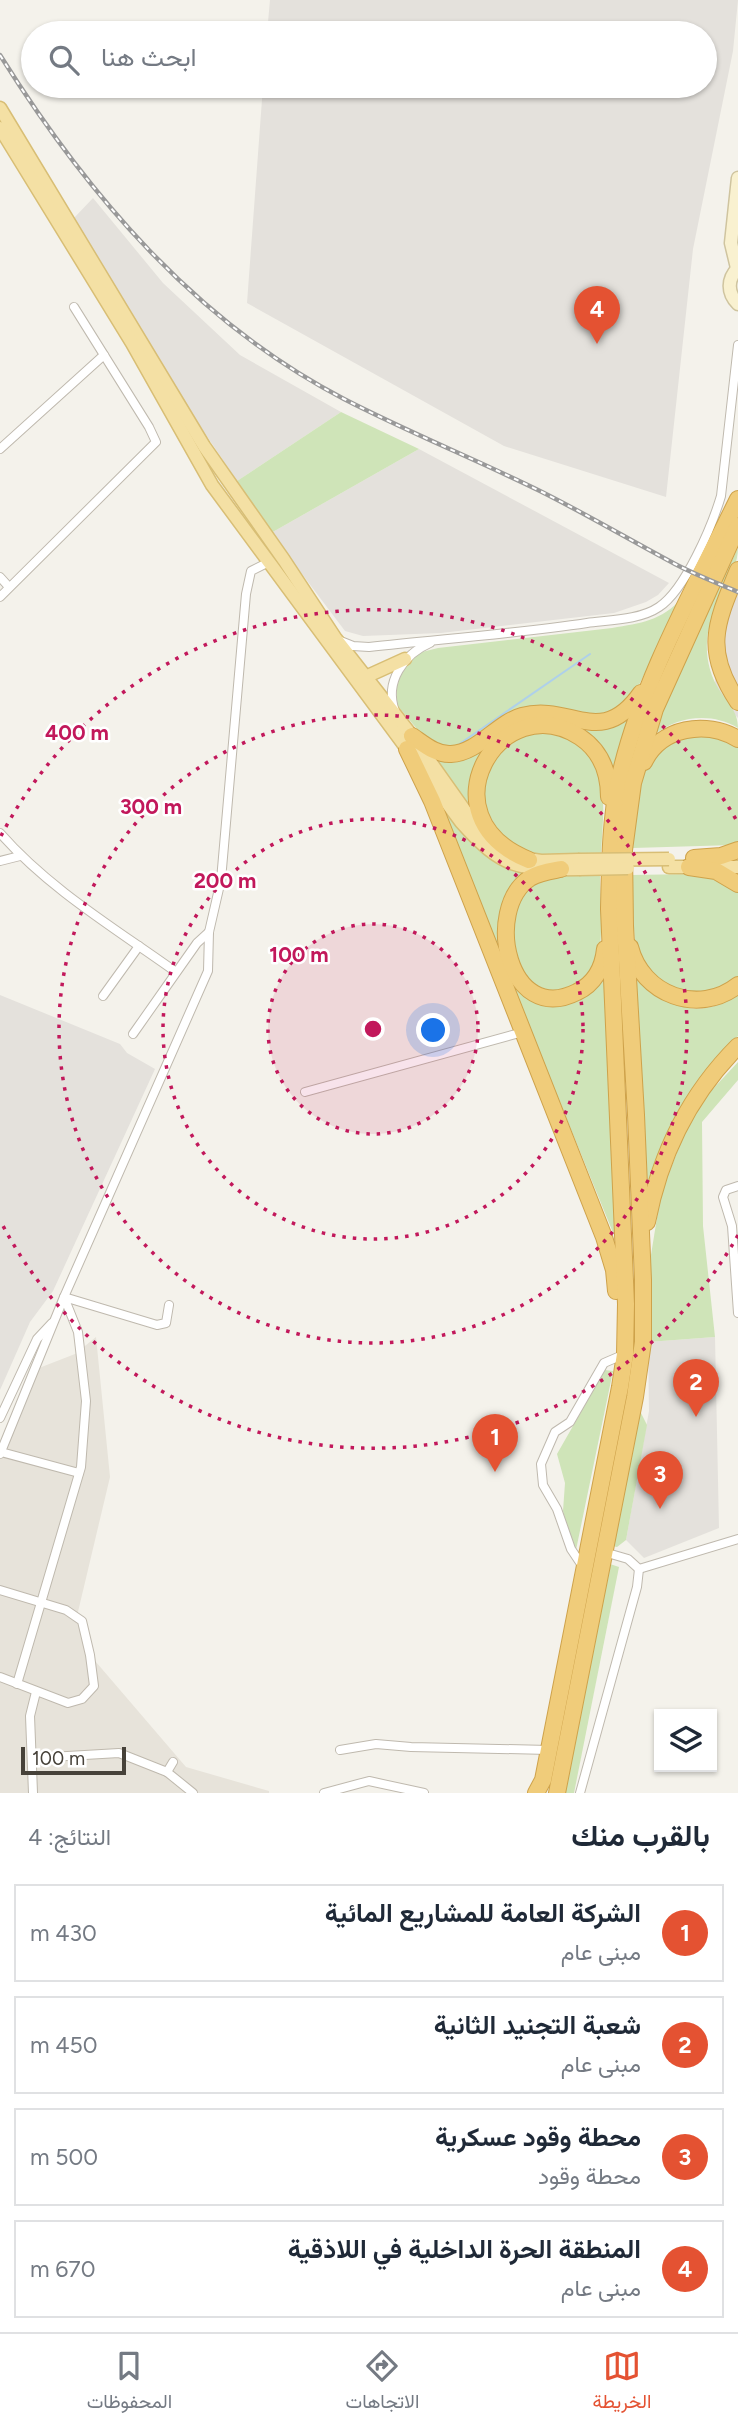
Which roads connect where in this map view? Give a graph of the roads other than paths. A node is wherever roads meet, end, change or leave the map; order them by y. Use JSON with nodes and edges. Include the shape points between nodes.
{"nodes":[{"id":1,"x":0,"y":108,"type":"edge"},
{"id":2,"x":0,"y":128,"type":"edge"},
{"id":3,"x":738,"y":178,"type":"edge"},
{"id":4,"x":738,"y":268,"type":"edge"},
{"id":5,"x":738,"y":304,"type":"edge"},
{"id":6,"x":74,"y":307,"type":"dead end"},
{"id":7,"x":738,"y":345,"type":"edge"},
{"id":8,"x":104,"y":355,"type":"junction"},
{"id":9,"x":0,"y":449,"type":"edge"},
{"id":10,"x":738,"y":499,"type":"edge"},
{"id":11,"x":738,"y":526,"type":"edge"},
{"id":12,"x":269,"y":562,"type":"junction"},
{"id":13,"x":738,"y":570,"type":"edge"},
{"id":14,"x":0,"y":577,"type":"edge"},
{"id":15,"x":9,"y":587,"type":"junction"},
{"id":16,"x":0,"y":597,"type":"edge"},
{"id":17,"x":336,"y":639,"type":"junction"},
{"id":18,"x":439,"y":640,"type":"junction"},
{"id":19,"x":405,"y":659,"type":"junction"},
{"id":20,"x":656,"y":671,"type":"junction"},
{"id":21,"x":361,"y":679,"type":"junction"},
{"id":22,"x":738,"y":702,"type":"edge"},
{"id":23,"x":397,"y":717,"type":"junction"},
{"id":24,"x":738,"y":738,"type":"edge"},
{"id":25,"x":410,"y":743,"type":"junction"},
{"id":26,"x":633,"y":783,"type":"junction"},
{"id":27,"x":0,"y":834,"type":"edge"},
{"id":28,"x":738,"y":850,"type":"edge"},
{"id":29,"x":610,"y":852,"type":"junction"},
{"id":30,"x":20,"y":856,"type":"junction"},
{"id":31,"x":738,"y":858,"type":"edge"},
{"id":32,"x":530,"y":860,"type":"junction"},
{"id":33,"x":0,"y":861,"type":"edge"},
{"id":34,"x":692,"y":863,"type":"junction"},
{"id":35,"x":578,"y":864,"type":"junction"},
{"id":36,"x":738,"y":867,"type":"edge"},
{"id":37,"x":561,"y":869,"type":"junction"},
{"id":38,"x":738,"y":884,"type":"edge"},
{"id":39,"x":609,"y":909,"type":"junction"},
{"id":40,"x":625,"y":926,"type":"junction"},
{"id":41,"x":209,"y":932,"type":"junction"},
{"id":42,"x":139,"y":946,"type":"junction"},
{"id":43,"x":176,"y":972,"type":"junction"},
{"id":44,"x":738,"y":985,"type":"edge"},
{"id":45,"x":103,"y":996,"type":"dead end"},
{"id":46,"x":523,"y":1032,"type":"junction"},
{"id":47,"x":133,"y":1034,"type":"dead end"},
{"id":48,"x":738,"y":1046,"type":"edge"},
{"id":49,"x":305,"y":1092,"type":"dead end"},
{"id":50,"x":738,"y":1186,"type":"edge"},
{"id":51,"x":643,"y":1280,"type":"junction"},
{"id":52,"x":65,"y":1297,"type":"junction"},
{"id":53,"x":169,"y":1306,"type":"dead end"},
{"id":54,"x":738,"y":1313,"type":"edge"},
{"id":55,"x":55,"y":1320,"type":"junction"},
{"id":56,"x":625,"y":1354,"type":"junction"},
{"id":57,"x":0,"y":1418,"type":"edge"},
{"id":58,"x":1,"y":1453,"type":"edge"},
{"id":59,"x":79,"y":1473,"type":"junction"},
{"id":60,"x":738,"y":1539,"type":"edge"},
{"id":61,"x":604,"y":1552,"type":"junction"},
{"id":62,"x":584,"y":1567,"type":"junction"},
{"id":63,"x":639,"y":1569,"type":"junction"},
{"id":64,"x":0,"y":1590,"type":"edge"},
{"id":65,"x":41,"y":1603,"type":"junction"},
{"id":66,"x":0,"y":1677,"type":"edge"},
{"id":67,"x":17,"y":1684,"type":"junction"},
{"id":68,"x":36,"y":1692,"type":"junction"},
{"id":69,"x":340,"y":1750,"type":"dead end"},
{"id":70,"x":549,"y":1750,"type":"junction"},
{"id":71,"x":33,"y":1758,"type":"junction"},
{"id":72,"x":173,"y":1762,"type":"dead end"},
{"id":73,"x":167,"y":1772,"type":"junction"},
{"id":74,"x":33,"y":1793,"type":"edge"},
{"id":75,"x":192,"y":1793,"type":"edge"},
{"id":76,"x":324,"y":1793,"type":"edge"},
{"id":77,"x":424,"y":1793,"type":"edge"},
{"id":78,"x":536,"y":1793,"type":"edge"},
{"id":79,"x":557,"y":1793,"type":"edge"},
{"id":80,"x":580,"y":1793,"type":"edge"}],
"edges":[{"from":1,"to":17,"type":"main road","via":[[204,446]]},
{"from":2,"to":12,"type":"main road","via":[[132,343],[212,485]]},
{"from":3,"to":4,"type":"street","via":[[732,243]]},
{"from":4,"to":5,"type":"street","via":[[729,285]]},
{"from":6,"to":8,"type":"street"},
{"from":7,"to":18,"type":"street","via":[[721,496],[679,588],[671,596],[659,607],[613,620]]},
{"from":8,"to":9,"type":"street"},
{"from":8,"to":15,"type":"street","via":[[156,442]]},
{"from":10,"to":20,"type":"highway"},
{"from":11,"to":26,"type":"highway","via":[[654,709]]},
{"from":12,"to":21,"type":"main road"},
{"from":12,"to":41,"type":"street","via":[[251,571],[246,594],[221,880]]},
{"from":13,"to":22,"type":"highway","via":[[719,617],[716,643],[719,667]]},
{"from":14,"to":15,"type":"street"},
{"from":15,"to":16,"type":"street"},
{"from":17,"to":18,"type":"street","via":[[369,647]]},
{"from":17,"to":21,"type":"main road"},
{"from":18,"to":19,"type":"street"},
{"from":19,"to":21,"type":"main road"},
{"from":19,"to":23,"type":"street","via":[[394,680]]},
{"from":20,"to":25,"type":"highway","via":[[629,709],[613,719],[597,723],[540,714],[521,716],[453,754]]},
{"from":20,"to":29,"type":"highway","via":[[618,782]]},
{"from":21,"to":23,"type":"main road"},
{"from":21,"to":25,"type":"main road"},
{"from":23,"to":25,"type":"main road"},
{"from":24,"to":26,"type":"highway","via":[[710,728],[682,730],[649,752]]},
{"from":25,"to":32,"type":"main road","via":[[485,835],[509,853]]},
{"from":25,"to":37,"type":"main road","via":[[461,822],[487,850],[517,866]]},
{"from":25,"to":46,"type":"highway"},
{"from":26,"to":40,"type":"highway","via":[[624,850]]},
{"from":27,"to":30,"type":"street"},
{"from":28,"to":34,"type":"highway"},
{"from":29,"to":32,"type":"highway","via":[[609,784],[598,755],[566,730],[535,726],[498,743],[481,769],[476,789],[478,810],[487,829],[501,845]]},
{"from":29,"to":39,"type":"highway"},
{"from":30,"to":33,"type":"street"},
{"from":30,"to":42,"type":"street"},
{"from":31,"to":34,"type":"main road"},
{"from":32,"to":35,"type":"main road"},
{"from":34,"to":35,"type":"main road","bridge":true},
{"from":34,"to":36,"type":"main road"},
{"from":34,"to":38,"type":"highway"},
{"from":35,"to":37,"type":"main road"},
{"from":37,"to":39,"type":"highway","via":[[537,874],[524,883],[509,908],[508,956],[516,977],[527,988],[548,997],[564,997],[591,982],[603,962]]},
{"from":39,"to":56,"type":"highway"},
{"from":40,"to":44,"type":"highway","via":[[635,962],[664,992],[682,999],[706,1000]]},
{"from":40,"to":51,"type":"highway"},
{"from":41,"to":43,"type":"street"},
{"from":41,"to":52,"type":"street","via":[[208,971]]},
{"from":42,"to":43,"type":"street"},
{"from":42,"to":45,"type":"street"},
{"from":43,"to":47,"type":"street"},
{"from":46,"to":49,"type":"street"},
{"from":46,"to":56,"type":"highway","via":[[604,1237],[614,1270]]},
{"from":48,"to":51,"type":"highway","via":[[695,1100],[666,1152],[646,1224]]},
{"from":50,"to":54,"type":"street","via":[[726,1190],[723,1197],[732,1226]]},
{"from":51,"to":61,"type":"highway","via":[[643,1342]]},
{"from":52,"to":53,"type":"street","via":[[157,1325],[166,1323]]},
{"from":52,"to":55,"type":"street"},
{"from":52,"to":59,"type":"street","via":[[78,1332],[86,1401]]},
{"from":55,"to":57,"type":"street","via":[[37,1339]]},
{"from":55,"to":58,"type":"street"},
{"from":56,"to":62,"type":"highway"},
{"from":56,"to":62,"type":"street","via":[[604,1363],[570,1422],[555,1432],[541,1464],[543,1485],[557,1508],[571,1549]]},
{"from":58,"to":59,"type":"street"},
{"from":59,"to":65,"type":"street"},
{"from":60,"to":63,"type":"street"},
{"from":61,"to":63,"type":"street","via":[[628,1559]]},
{"from":61,"to":79,"type":"highway"},
{"from":62,"to":70,"type":"highway"},
{"from":63,"to":80,"type":"street"},
{"from":64,"to":65,"type":"street"},
{"from":65,"to":67,"type":"street"},
{"from":65,"to":68,"type":"street","via":[[82,1620],[94,1686],[82,1699],[68,1703]]},
{"from":66,"to":67,"type":"street"},
{"from":67,"to":68,"type":"street"},
{"from":68,"to":71,"type":"street","via":[[30,1716]]},
{"from":69,"to":70,"type":"street","via":[[376,1744]]},
{"from":70,"to":78,"type":"highway"},
{"from":71,"to":73,"type":"street","via":[[119,1753]]},
{"from":71,"to":74,"type":"street"},
{"from":72,"to":73,"type":"street"},
{"from":73,"to":75,"type":"street"},
{"from":76,"to":77,"type":"street","via":[[369,1781]]}]}
